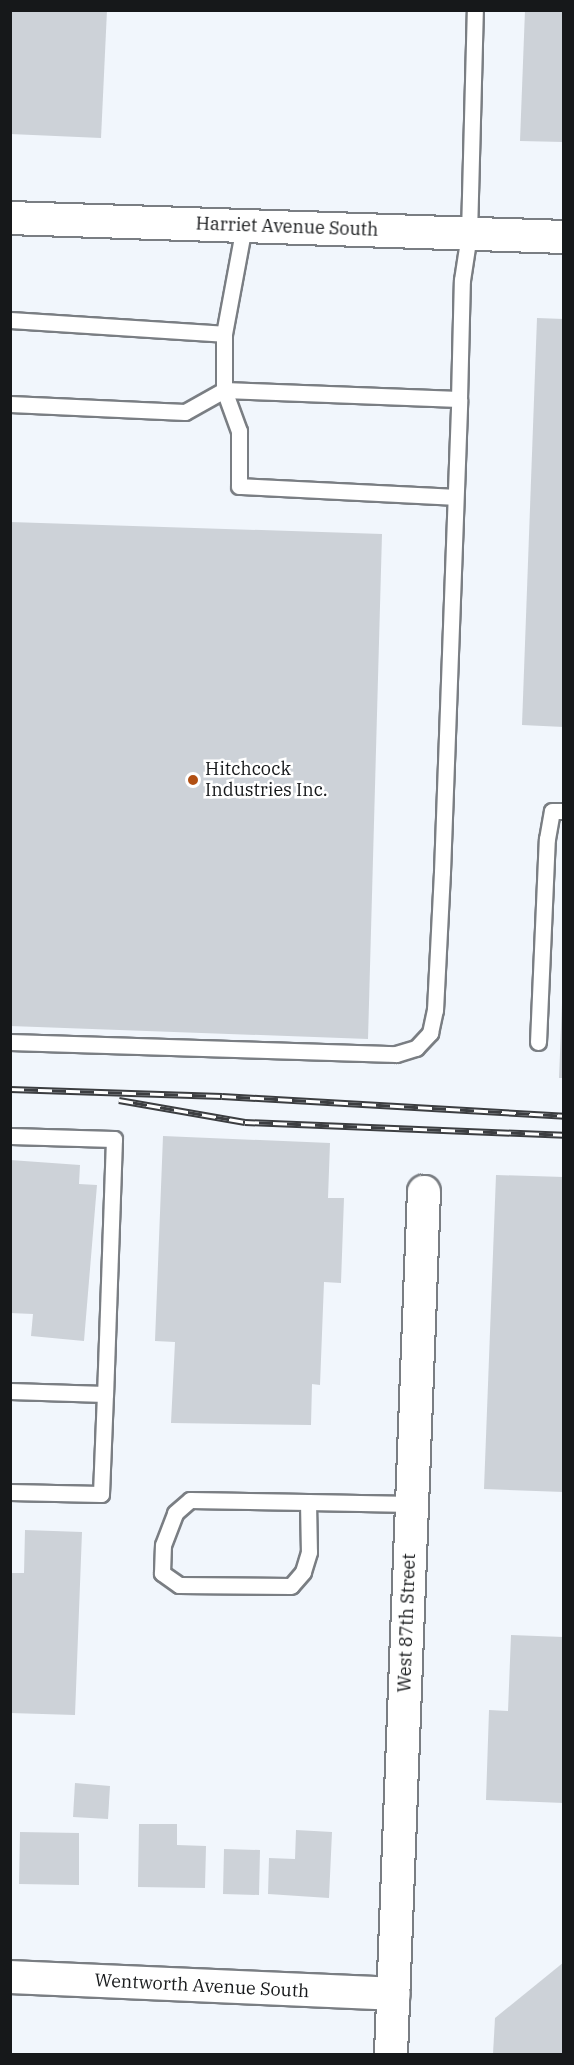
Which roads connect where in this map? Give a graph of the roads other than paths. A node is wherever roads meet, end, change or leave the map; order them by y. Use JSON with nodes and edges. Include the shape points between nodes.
{"nodes":[{"id":1,"x":475,"y":10,"type":"edge"},
{"id":2,"x":10,"y":218,"type":"edge"},
{"id":3,"x":244,"y":226,"type":"junction"},
{"id":4,"x":469,"y":234,"type":"junction"},
{"id":5,"x":564,"y":237,"type":"edge"},
{"id":6,"x":10,"y":320,"type":"edge"},
{"id":7,"x":224,"y":334,"type":"junction"},
{"id":8,"x":224,"y":390,"type":"junction"},
{"id":9,"x":459,"y":399,"type":"junction"},
{"id":10,"x":10,"y":404,"type":"edge"},
{"id":11,"x":455,"y":497,"type":"junction"},
{"id":12,"x":564,"y":811,"type":"edge"},
{"id":13,"x":10,"y":1042,"type":"edge"},
{"id":14,"x":538,"y":1042,"type":"dead end"},
{"id":15,"x":10,"y":1136,"type":"edge"},
{"id":16,"x":424,"y":1192,"type":"dead end"},
{"id":17,"x":10,"y":1391,"type":"edge"},
{"id":18,"x":105,"y":1394,"type":"junction"},
{"id":19,"x":10,"y":1492,"type":"edge"},
{"id":20,"x":308,"y":1502,"type":"junction"},
{"id":21,"x":412,"y":1504,"type":"junction"},
{"id":22,"x":10,"y":1977,"type":"edge"},
{"id":23,"x":394,"y":1994,"type":"junction"},
{"id":24,"x":391,"y":2055,"type":"edge"}],
"edges":[{"from":1,"to":4,"type":"lane"},
{"from":2,"to":3,"type":"street","name":"Harriet Avenue South"},
{"from":3,"to":4,"type":"street","name":"Harriet Avenue South"},
{"from":3,"to":7,"type":"lane"},
{"from":4,"to":5,"type":"street","name":"Harriet Avenue South"},
{"from":4,"to":9,"type":"lane","via":[[462,280]]},
{"from":6,"to":7,"type":"lane"},
{"from":7,"to":8,"type":"lane"},
{"from":8,"to":9,"type":"lane"},
{"from":8,"to":10,"type":"lane","via":[[185,412]]},
{"from":8,"to":11,"type":"lane","via":[[239,431],[239,486]]},
{"from":9,"to":11,"type":"lane"},
{"from":11,"to":13,"type":"lane","via":[[442,872],[435,1010],[430,1033],[416,1048],[396,1054]]},
{"from":12,"to":14,"type":"lane","via":[[552,811],[547,839]]},
{"from":15,"to":18,"type":"lane","via":[[114,1139]]},
{"from":16,"to":21,"type":"street","name":"West 87th Street"},
{"from":17,"to":18,"type":"lane"},
{"from":18,"to":19,"type":"lane","via":[[101,1494]]},
{"from":20,"to":20,"type":"lane","via":[[190,1500],[175,1512],[163,1545],[162,1573],[178,1585],[291,1586],[303,1572],[309,1552]]},
{"from":20,"to":21,"type":"lane"},
{"from":21,"to":23,"type":"street","name":"West 87th Street"},
{"from":22,"to":23,"type":"street","name":"Wentworth Avenue South"},
{"from":23,"to":24,"type":"street","name":"West 87th Street"}]}
